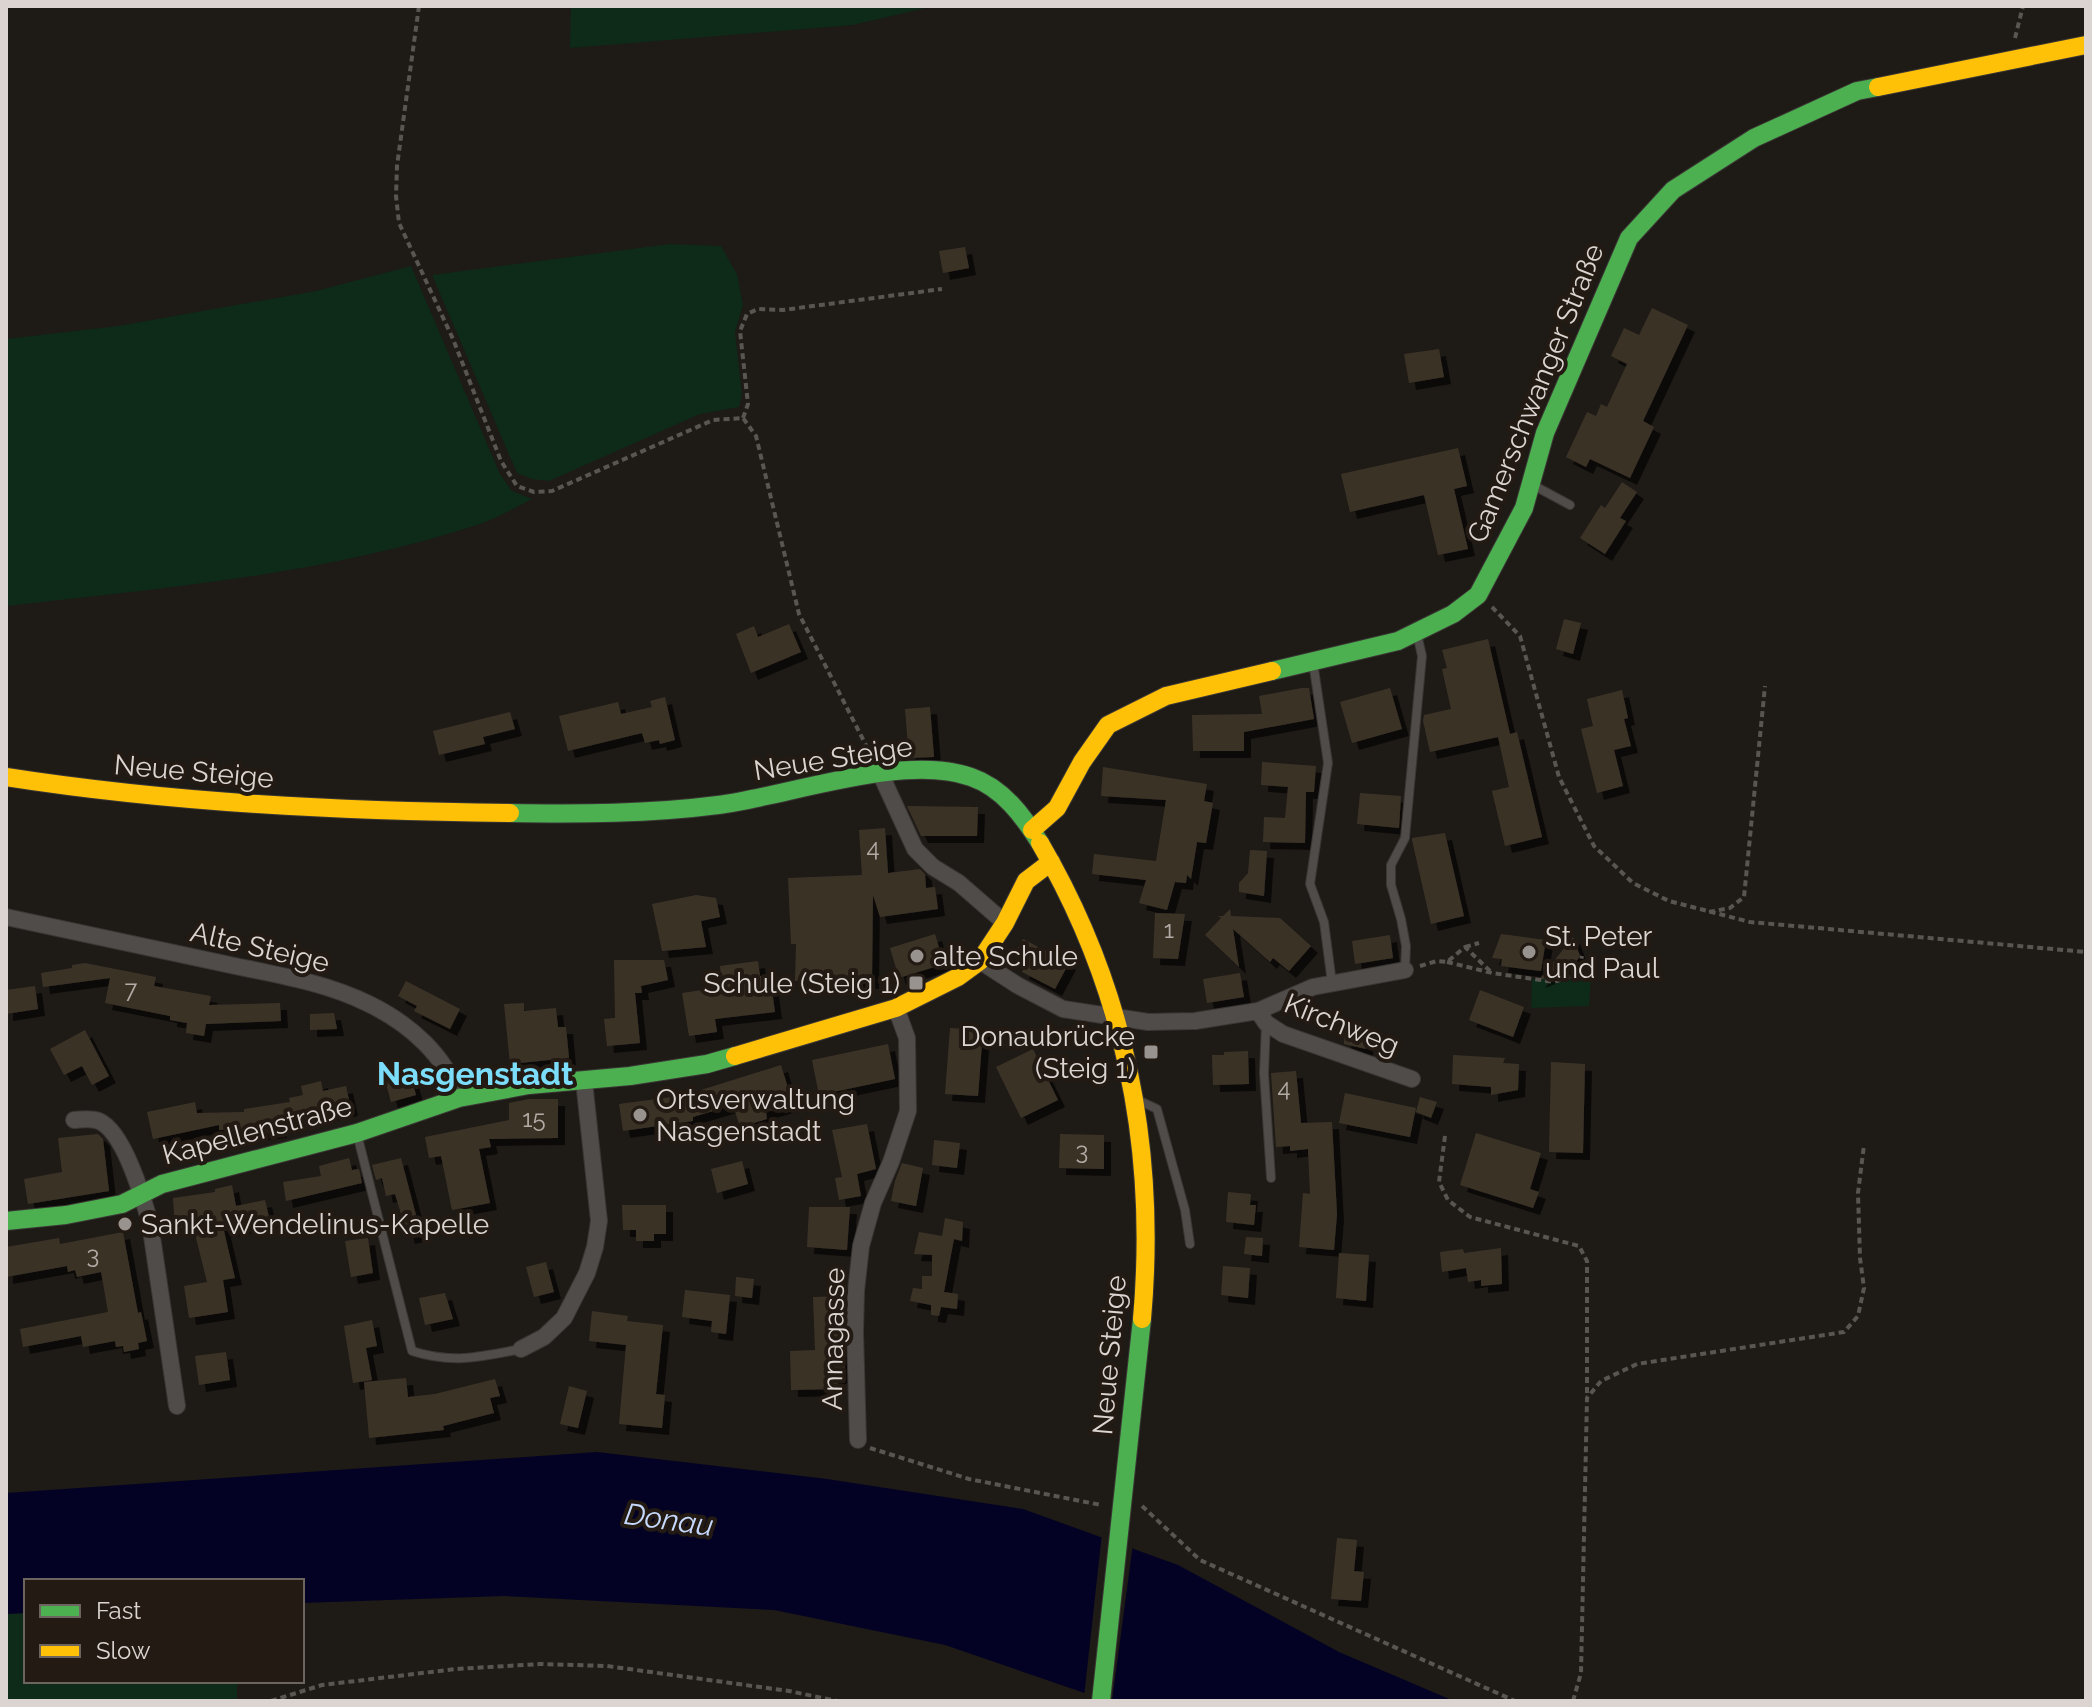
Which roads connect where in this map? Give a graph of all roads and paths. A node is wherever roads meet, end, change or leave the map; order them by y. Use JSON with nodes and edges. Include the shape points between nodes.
{"nodes":[{"id":1,"x":419,"y":6,"type":"edge"},
{"id":2,"x":2023,"y":6,"type":"edge"},
{"id":3,"x":2086,"y":45,"type":"edge"},
{"id":4,"x":2010,"y":60,"type":"junction"},
{"id":5,"x":942,"y":289,"type":"dead end"},
{"id":6,"x":743,"y":418,"type":"junction"},
{"id":7,"x":1531,"y":484,"type":"junction"},
{"id":8,"x":1570,"y":505,"type":"dead end"},
{"id":9,"x":1478,"y":595,"type":"junction"},
{"id":10,"x":1417,"y":633,"type":"junction"},
{"id":11,"x":1312,"y":662,"type":"junction"},
{"id":12,"x":1765,"y":686,"type":"dead end"},
{"id":13,"x":881,"y":775,"type":"junction"},
{"id":14,"x":6,"y":777,"type":"edge"},
{"id":15,"x":1032,"y":830,"type":"junction"},
{"id":16,"x":1051,"y":862,"type":"junction"},
{"id":17,"x":1707,"y":912,"type":"junction"},
{"id":18,"x":6,"y":917,"type":"edge"},
{"id":19,"x":1005,"y":923,"type":"junction"},
{"id":20,"x":1479,"y":943,"type":"dead end"},
{"id":21,"x":1465,"y":947,"type":"junction"},
{"id":22,"x":2086,"y":952,"type":"edge"},
{"id":23,"x":1582,"y":956,"type":"dead end"},
{"id":24,"x":980,"y":961,"type":"junction"},
{"id":25,"x":1447,"y":962,"type":"junction"},
{"id":26,"x":1413,"y":968,"type":"junction"},
{"id":27,"x":1492,"y":973,"type":"junction"},
{"id":28,"x":1332,"y":984,"type":"junction"},
{"id":29,"x":896,"y":1008,"type":"junction"},
{"id":30,"x":1262,"y":1017,"type":"junction"},
{"id":31,"x":1116,"y":1018,"type":"junction"},
{"id":32,"x":1412,"y":1079,"type":"dead end"},
{"id":33,"x":584,"y":1081,"type":"junction"},
{"id":34,"x":459,"y":1098,"type":"junction"},
{"id":35,"x":1134,"y":1098,"type":"junction"},
{"id":36,"x":74,"y":1120,"type":"dead end"},
{"id":37,"x":357,"y":1133,"type":"junction"},
{"id":38,"x":1445,"y":1136,"type":"dead end"},
{"id":39,"x":1864,"y":1145,"type":"dead end"},
{"id":40,"x":1271,"y":1178,"type":"dead end"},
{"id":41,"x":141,"y":1193,"type":"junction"},
{"id":42,"x":6,"y":1221,"type":"edge"},
{"id":43,"x":1190,"y":1244,"type":"dead end"},
{"id":44,"x":521,"y":1349,"type":"joint"},
{"id":45,"x":1587,"y":1398,"type":"junction"},
{"id":46,"x":177,"y":1406,"type":"dead end"},
{"id":47,"x":858,"y":1440,"type":"joint"},
{"id":48,"x":1124,"y":1489,"type":"junction"},
{"id":49,"x":1101,"y":1505,"type":"dead end"},
{"id":50,"x":271,"y":1701,"type":"edge"},
{"id":51,"x":837,"y":1701,"type":"edge"},
{"id":52,"x":1101,"y":1701,"type":"edge"},
{"id":53,"x":1515,"y":1701,"type":"edge"},
{"id":54,"x":1573,"y":1701,"type":"edge"}],
"edges":[{"from":1,"to":6,"type":"path","via":[[397,166],[399,223],[501,461],[517,486],[552,491],[713,420]]},
{"from":2,"to":4,"type":"path"},
{"from":3,"to":4,"type":"street","name":"Gamerschwanger Straße"},
{"from":4,"to":7,"type":"street","name":"Gamerschwanger Straße","via":[[1857,91],[1754,138],[1673,190],[1629,238],[1615,266],[1545,433]]},
{"from":5,"to":6,"type":"path","via":[[747,314],[740,331],[748,404]]},
{"from":6,"to":13,"type":"path","via":[[756,436],[799,614]]},
{"from":7,"to":8,"type":"lane"},
{"from":7,"to":9,"type":"street","name":"Gamerschwanger Straße","via":[[1524,508]]},
{"from":9,"to":10,"type":"street","name":"Gamerschwanger Straße"},
{"from":9,"to":17,"type":"path","via":[[1520,636],[1559,777],[1594,846],[1633,883]]},
{"from":10,"to":11,"type":"street","name":"Gamerschwanger Straße"},
{"from":10,"to":26,"type":"lane","via":[[1422,656],[1409,803],[1405,838],[1391,865],[1391,885]]},
{"from":11,"to":15,"type":"street","name":"Gamerschwanger Straße","via":[[1166,696],[1108,725],[1057,808]]},
{"from":11,"to":28,"type":"lane","via":[[1328,763],[1310,884],[1324,922]]},
{"from":12,"to":17,"type":"path","via":[[1744,897],[1730,908]]},
{"from":13,"to":14,"type":"street","name":"Neue Steige","via":[[733,803],[555,814],[289,807],[124,795]]},
{"from":13,"to":15,"type":"street","name":"Neue Steige","via":[[943,771],[974,777],[999,792]]},
{"from":13,"to":19,"type":"street","via":[[915,849]]},
{"from":15,"to":16,"type":"street","name":"Neue Steige"},
{"from":16,"to":19,"type":"street","name":"Kapellenstraße","via":[[1026,881]]},
{"from":16,"to":31,"type":"street","name":"Neue Steige","via":[[1075,907]]},
{"from":17,"to":22,"type":"path","via":[[1750,922]]},
{"from":18,"to":34,"type":"street","name":"Alte Steige","via":[[313,983],[368,1003],[442,1060]]},
{"from":19,"to":24,"type":"street","name":"Kapellenstraße"},
{"from":20,"to":21,"type":"path"},
{"from":21,"to":25,"type":"path"},
{"from":21,"to":27,"type":"path"},
{"from":23,"to":27,"type":"path","via":[[1578,974],[1554,982]]},
{"from":24,"to":29,"type":"street","name":"Kapellenstraße"},
{"from":24,"to":31,"type":"street","via":[[1063,1009]]},
{"from":25,"to":26,"type":"path"},
{"from":25,"to":27,"type":"path"},
{"from":26,"to":28,"type":"street","name":"Kirchweg"},
{"from":28,"to":30,"type":"street","name":"Kirchweg","via":[[1313,987]]},
{"from":29,"to":33,"type":"street","name":"Kapellenstraße","via":[[707,1064]]},
{"from":29,"to":47,"type":"street","name":"Annagasse","via":[[907,1038],[908,1111],[861,1246],[855,1327]]},
{"from":30,"to":31,"type":"street","name":"Kirchweg","via":[[1148,1022]]},
{"from":30,"to":32,"type":"street","name":"Kirchweg","via":[[1283,1034]]},
{"from":30,"to":40,"type":"lane"},
{"from":31,"to":35,"type":"street","name":"Neue Steige"},
{"from":33,"to":34,"type":"street","name":"Kapellenstraße"},
{"from":33,"to":44,"type":"street","via":[[599,1221],[595,1247],[564,1318]]},
{"from":34,"to":37,"type":"street","name":"Kapellenstraße"},
{"from":35,"to":43,"type":"lane","via":[[1157,1109]]},
{"from":35,"to":48,"type":"street","name":"Neue Steige","via":[[1146,1186],[1146,1265]]},
{"from":36,"to":41,"type":"street","via":[[90,1118],[109,1129]]},
{"from":37,"to":41,"type":"street","name":"Kapellenstraße"},
{"from":37,"to":44,"type":"lane","via":[[412,1351],[465,1360]]},
{"from":38,"to":45,"type":"path","via":[[1439,1182],[1448,1200],[1470,1217],[1579,1246],[1587,1261]]},
{"from":39,"to":45,"type":"path","via":[[1858,1193],[1864,1288],[1858,1316],[1844,1332],[1637,1364],[1601,1381]]},
{"from":41,"to":42,"type":"street","name":"Kapellenstraße","via":[[108,1207]]},
{"from":41,"to":46,"type":"street"},
{"from":45,"to":54,"type":"path","via":[[1581,1673]]},
{"from":47,"to":49,"type":"path","via":[[874,1451],[969,1479]]},
{"from":48,"to":52,"type":"street","name":"Neue Steige"},
{"from":48,"to":53,"type":"path","via":[[1200,1560]]},
{"from":50,"to":51,"type":"path","via":[[322,1685],[540,1664],[607,1666]]}]}
